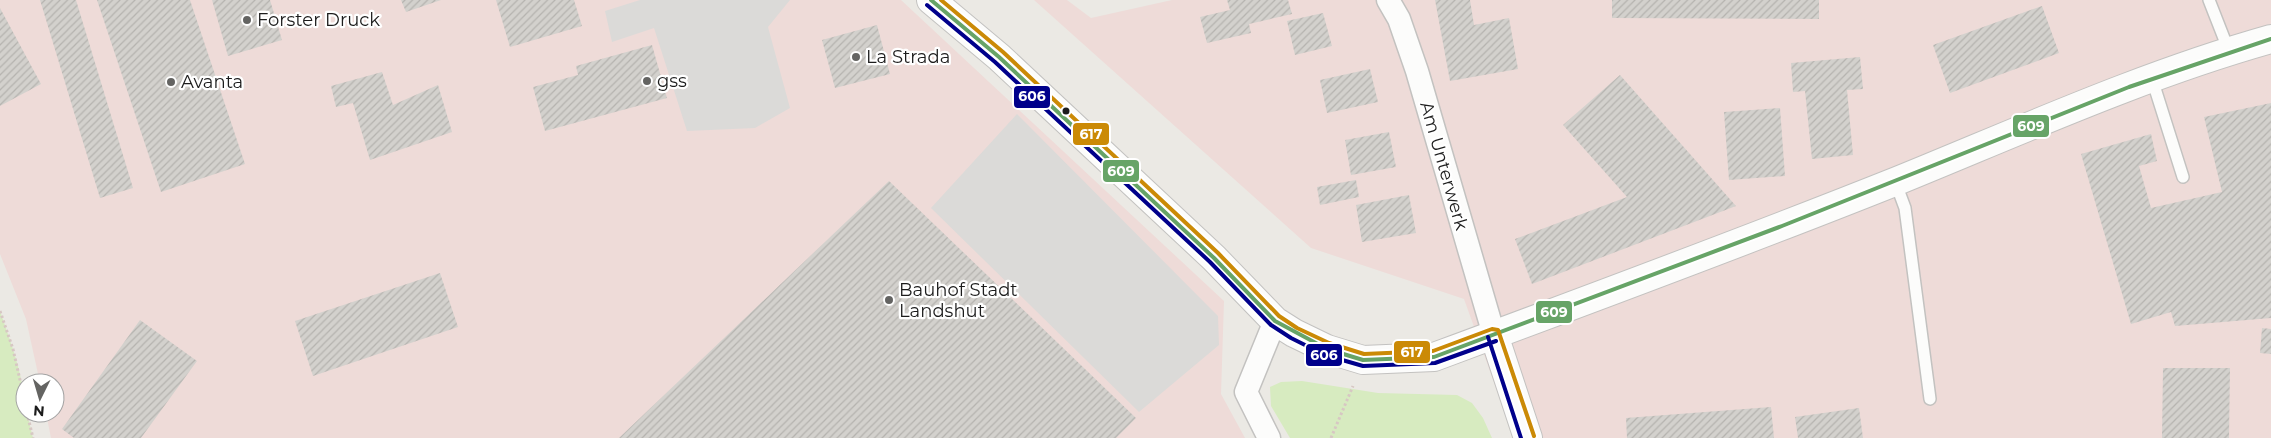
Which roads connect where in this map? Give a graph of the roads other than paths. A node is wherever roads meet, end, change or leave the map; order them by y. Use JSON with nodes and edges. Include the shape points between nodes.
{"nodes":[{"id":1,"x":931,"y":0,"type":"edge"},
{"id":2,"x":1388,"y":0,"type":"edge"},
{"id":3,"x":2209,"y":0,"type":"edge"},
{"id":4,"x":2271,"y":39,"type":"edge"},
{"id":5,"x":2229,"y":51,"type":"junction"},
{"id":6,"x":2152,"y":79,"type":"junction"},
{"id":7,"x":2183,"y":177,"type":"dead end"},
{"id":8,"x":1895,"y":181,"type":"junction"},
{"id":9,"x":1276,"y":321,"type":"junction"},
{"id":10,"x":1494,"y":335,"type":"junction"},
{"id":11,"x":1930,"y":399,"type":"dead end"},
{"id":12,"x":1269,"y":438,"type":"edge"},
{"id":13,"x":1528,"y":438,"type":"edge"}],
"edges":[{"from":1,"to":9,"type":"street","via":[[1006,63],[1214,258]]},
{"from":2,"to":10,"type":"street","name":"Am Unterwerk","via":[[1399,19],[1416,71]]},
{"from":3,"to":5,"type":"lane"},
{"from":4,"to":5,"type":"street"},
{"from":5,"to":6,"type":"street"},
{"from":6,"to":7,"type":"lane"},
{"from":6,"to":8,"type":"street","via":[[2036,122]]},
{"from":8,"to":10,"type":"street"},
{"from":8,"to":11,"type":"lane","via":[[1905,208]]},
{"from":9,"to":10,"type":"street","via":[[1327,348],[1363,360],[1434,357]]},
{"from":9,"to":12,"type":"street","via":[[1246,392]]},
{"from":10,"to":13,"type":"street"}]}
